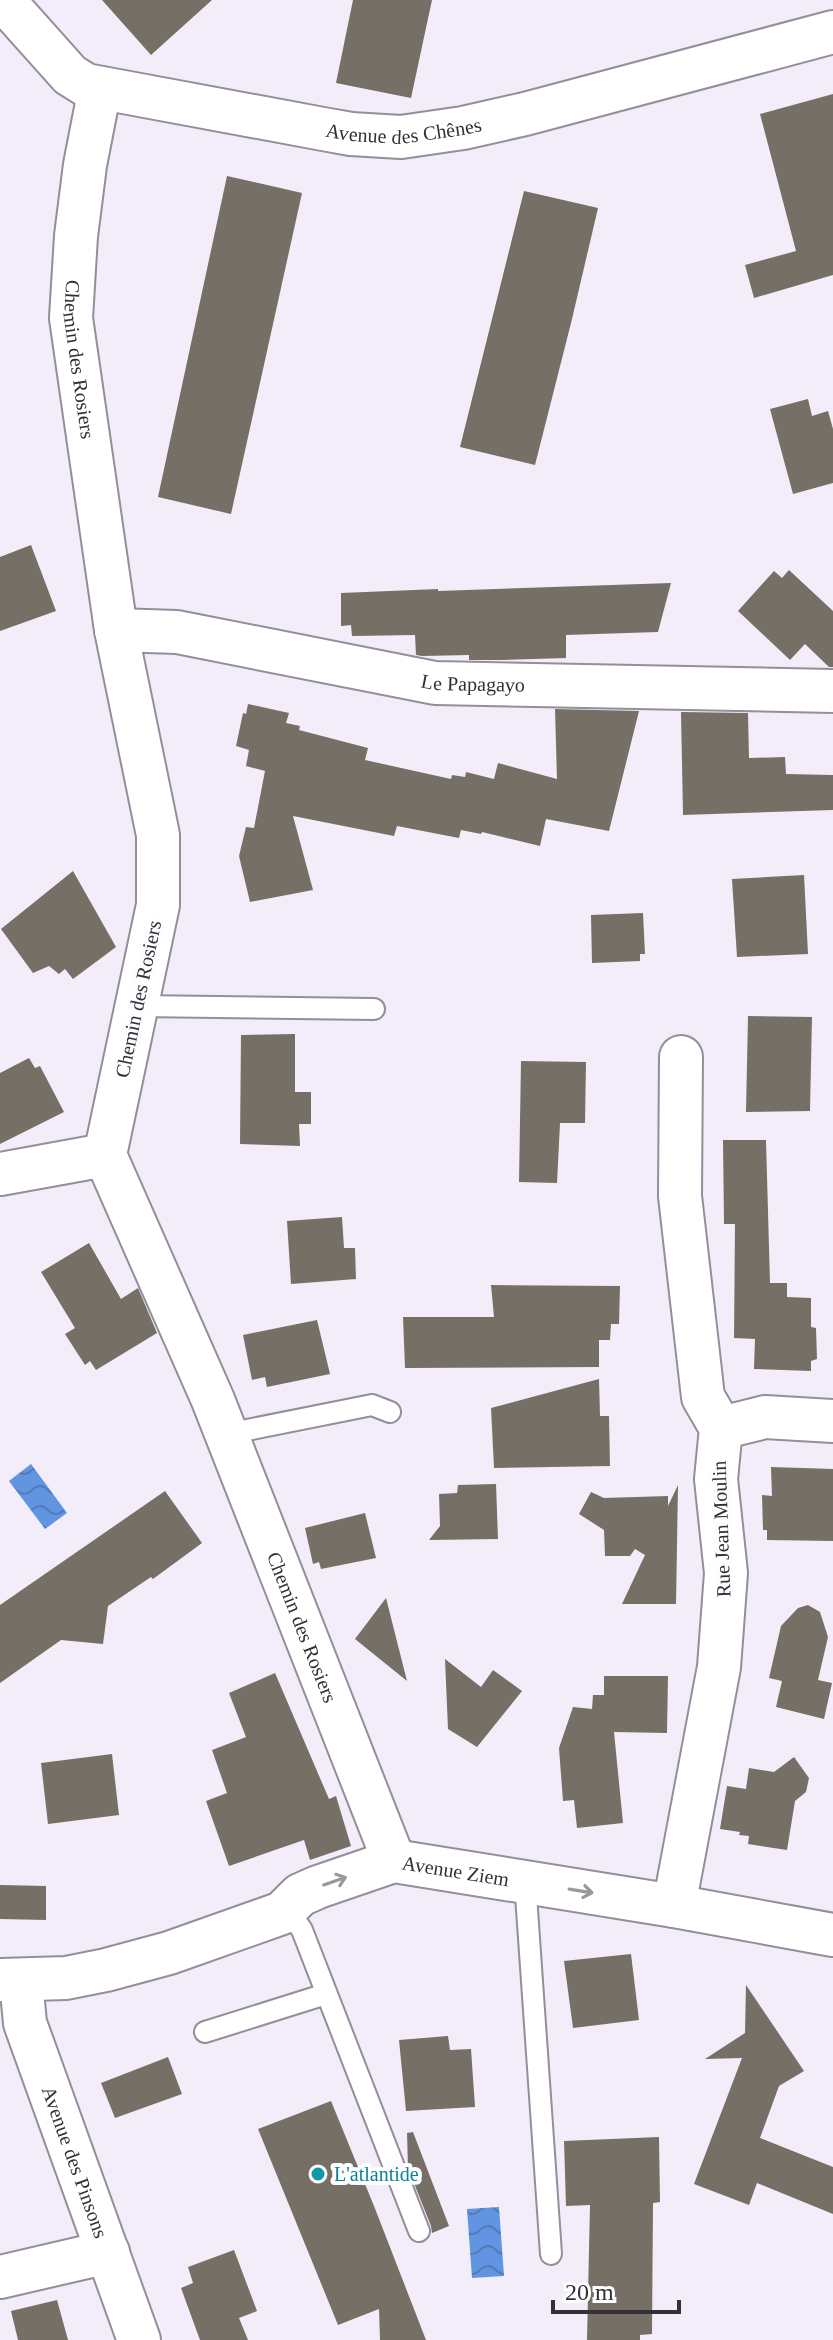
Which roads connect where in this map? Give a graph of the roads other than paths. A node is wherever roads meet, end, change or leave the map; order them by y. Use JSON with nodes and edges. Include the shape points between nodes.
{"nodes":[{"id":1,"x":3,"y":0,"type":"edge"},
{"id":2,"x":833,"y":32,"type":"edge"},
{"id":3,"x":100,"y":88,"type":"junction"},
{"id":4,"x":116,"y":630,"type":"junction"},
{"id":5,"x":833,"y":691,"type":"edge"},
{"id":6,"x":137,"y":1006,"type":"junction"},
{"id":7,"x":374,"y":1009,"type":"dead end"},
{"id":8,"x":681,"y":1057,"type":"dead end"},
{"id":9,"x":105,"y":1155,"type":"junction"},
{"id":10,"x":0,"y":1174,"type":"edge"},
{"id":11,"x":390,"y":1412,"type":"dead end"},
{"id":12,"x":833,"y":1421,"type":"edge"},
{"id":13,"x":721,"y":1428,"type":"junction"},
{"id":14,"x":227,"y":1434,"type":"junction"},
{"id":15,"x":394,"y":1861,"type":"junction"},
{"id":16,"x":525,"y":1881,"type":"junction"},
{"id":17,"x":674,"y":1906,"type":"junction"},
{"id":18,"x":282,"y":1913,"type":"junction"},
{"id":19,"x":833,"y":1935,"type":"edge"},
{"id":20,"x":10,"y":1981,"type":"edge"},
{"id":21,"x":326,"y":1994,"type":"junction"},
{"id":22,"x":205,"y":2032,"type":"dead end"},
{"id":23,"x":419,"y":2231,"type":"dead end"},
{"id":24,"x":108,"y":2252,"type":"junction"},
{"id":25,"x":551,"y":2254,"type":"dead end"},
{"id":26,"x":0,"y":2277,"type":"edge"},
{"id":27,"x":139,"y":2340,"type":"edge"}],
"edges":[{"from":1,"to":3,"type":"street","name":"Avenue des Chênes","via":[[70,75]]},
{"from":2,"to":3,"type":"street","name":"Avenue des Chênes","via":[[525,114],[401,137],[351,134]]},
{"from":3,"to":4,"type":"street","name":"Chemin des Rosiers","via":[[85,165],[71,318]]},
{"from":4,"to":5,"type":"street","name":"Le Papagayo","via":[[177,632],[435,683]]},
{"from":4,"to":6,"type":"street","name":"Chemin des Rosiers","via":[[158,835],[158,905]]},
{"from":6,"to":7,"type":"lane"},
{"from":6,"to":9,"type":"street","name":"Chemin des Rosiers"},
{"from":8,"to":13,"type":"street","via":[[680,1196],[703,1397]]},
{"from":9,"to":10,"type":"street"},
{"from":9,"to":14,"type":"street","name":"Chemin des Rosiers"},
{"from":11,"to":14,"type":"lane","via":[[372,1405]]},
{"from":12,"to":13,"type":"street","via":[[765,1417]]},
{"from":13,"to":17,"type":"street","name":"Rue Jean Moulin","via":[[716,1479],[726,1573],[719,1667]]},
{"from":14,"to":15,"type":"street","name":"Chemin des Rosiers"},
{"from":15,"to":16,"type":"street","name":"Avenue Ziem"},
{"from":18,"to":15,"type":"street","name":"Avenue Ziem","one_way":true,"via":[[300,1895]]},
{"from":16,"to":17,"type":"street","name":"Avenue Ziem","one_way":true},
{"from":16,"to":25,"type":"lane"},
{"from":17,"to":19,"type":"street","name":"Avenue Ziem"},
{"from":18,"to":20,"type":"street","name":"Avenue Ziem","via":[[106,1970]]},
{"from":18,"to":21,"type":"lane","via":[[302,1930]]},
{"from":20,"to":24,"type":"street","name":"Avenue des Pinsons"},
{"from":21,"to":22,"type":"lane"},
{"from":21,"to":23,"type":"lane"},
{"from":24,"to":26,"type":"street"},
{"from":24,"to":27,"type":"street","name":"Avenue des Pinsons"}]}
